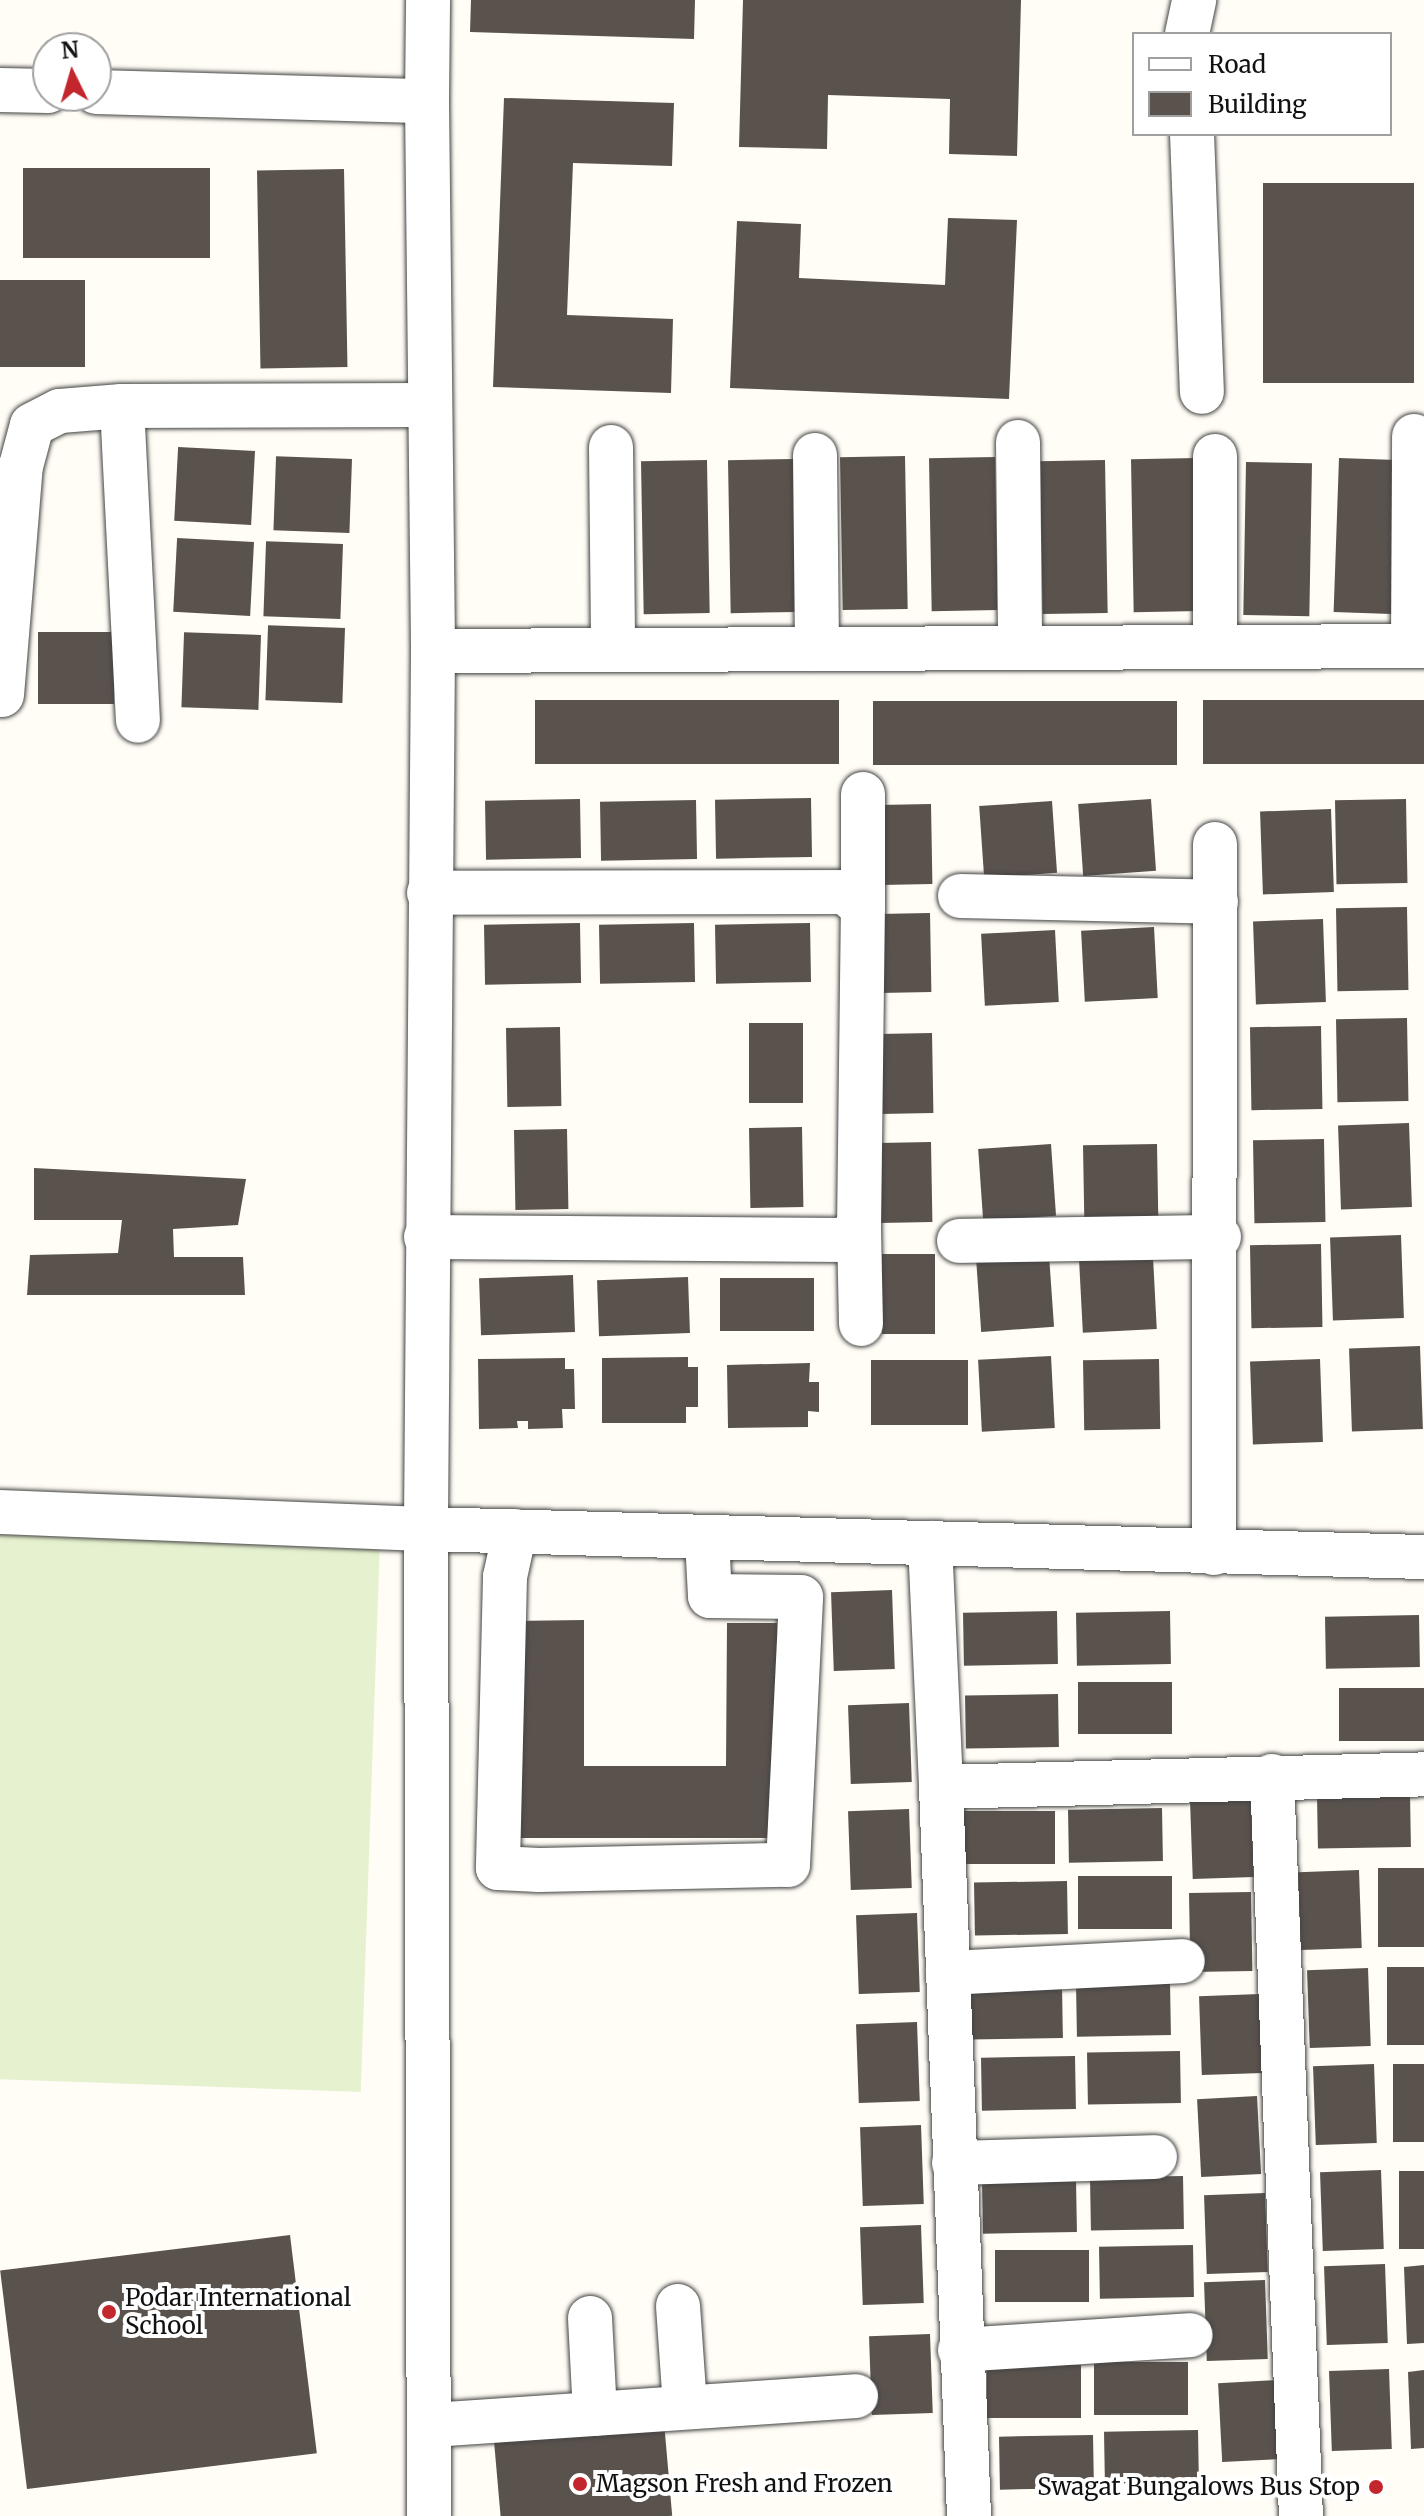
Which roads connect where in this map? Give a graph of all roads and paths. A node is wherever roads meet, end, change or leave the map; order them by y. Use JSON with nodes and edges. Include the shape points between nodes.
{"nodes":[{"id":1,"x":428,"y":0,"type":"edge"},
{"id":2,"x":1194,"y":0,"type":"edge"},
{"id":3,"x":1187,"y":32,"type":"edge"},
{"id":4,"x":0,"y":90,"type":"edge"},
{"id":5,"x":32,"y":91,"type":"edge"},
{"id":6,"x":112,"y":92,"type":"edge"},
{"id":7,"x":427,"y":101,"type":"junction"},
{"id":8,"x":1192,"y":136,"type":"edge"},
{"id":9,"x":1202,"y":392,"type":"dead end"},
{"id":10,"x":427,"y":405,"type":"junction"},
{"id":11,"x":122,"y":406,"type":"junction"},
{"id":12,"x":1414,"y":436,"type":"dead end"},
{"id":13,"x":1018,"y":442,"type":"dead end"},
{"id":14,"x":611,"y":447,"type":"dead end"},
{"id":15,"x":815,"y":455,"type":"dead end"},
{"id":16,"x":1215,"y":456,"type":"dead end"},
{"id":17,"x":1418,"y":646,"type":"edge"},
{"id":18,"x":1215,"y":647,"type":"junction"},
{"id":19,"x":1020,"y":648,"type":"junction"},
{"id":20,"x":817,"y":649,"type":"junction"},
{"id":21,"x":613,"y":650,"type":"junction"},
{"id":22,"x":433,"y":651,"type":"junction"},
{"id":23,"x":2,"y":695,"type":"dead end"},
{"id":24,"x":138,"y":721,"type":"dead end"},
{"id":25,"x":863,"y":794,"type":"dead end"},
{"id":26,"x":1215,"y":844,"type":"dead end"},
{"id":27,"x":429,"y":893,"type":"junction"},
{"id":28,"x":960,"y":896,"type":"dead end"},
{"id":29,"x":1216,"y":902,"type":"junction"},
{"id":30,"x":863,"y":908,"type":"junction"},
{"id":31,"x":859,"y":1229,"type":"junction"},
{"id":32,"x":426,"y":1237,"type":"junction"},
{"id":33,"x":1219,"y":1237,"type":"junction"},
{"id":34,"x":959,"y":1241,"type":"dead end"},
{"id":35,"x":861,"y":1324,"type":"dead end"},
{"id":36,"x":0,"y":1512,"type":"edge"},
{"id":37,"x":426,"y":1529,"type":"junction"},
{"id":38,"x":515,"y":1531,"type":"junction"},
{"id":39,"x":707,"y":1538,"type":"junction"},
{"id":40,"x":930,"y":1543,"type":"junction"},
{"id":41,"x":1214,"y":1553,"type":"junction"},
{"id":42,"x":1424,"y":1557,"type":"edge"},
{"id":43,"x":1424,"y":1774,"type":"edge"},
{"id":44,"x":1272,"y":1776,"type":"junction"},
{"id":45,"x":941,"y":1787,"type":"junction"},
{"id":46,"x":1183,"y":1961,"type":"dead end"},
{"id":47,"x":948,"y":1973,"type":"junction"},
{"id":48,"x":1155,"y":2157,"type":"dead end"},
{"id":49,"x":954,"y":2163,"type":"junction"},
{"id":50,"x":678,"y":2306,"type":"dead end"},
{"id":51,"x":590,"y":2318,"type":"dead end"},
{"id":52,"x":1191,"y":2335,"type":"dead end"},
{"id":53,"x":960,"y":2350,"type":"junction"},
{"id":54,"x":856,"y":2396,"type":"dead end"},
{"id":55,"x":685,"y":2407,"type":"junction"},
{"id":56,"x":595,"y":2414,"type":"junction"},
{"id":57,"x":432,"y":2425,"type":"junction"},
{"id":58,"x":429,"y":2516,"type":"edge"},
{"id":59,"x":969,"y":2516,"type":"edge"},
{"id":60,"x":1301,"y":2516,"type":"edge"}],
"edges":[{"from":1,"to":7,"type":"street"},
{"from":2,"to":3,"type":"street"},
{"from":4,"to":5,"type":"street"},
{"from":6,"to":7,"type":"street"},
{"from":7,"to":10,"type":"street"},
{"from":8,"to":9,"type":"street"},
{"from":10,"to":11,"type":"street"},
{"from":10,"to":22,"type":"street"},
{"from":11,"to":23,"type":"street","via":[[60,411],[32,425],[21,466]]},
{"from":11,"to":24,"type":"street"},
{"from":12,"to":17,"type":"street"},
{"from":13,"to":19,"type":"street"},
{"from":14,"to":21,"type":"street"},
{"from":15,"to":20,"type":"street"},
{"from":16,"to":18,"type":"street"},
{"from":17,"to":18,"type":"street"},
{"from":18,"to":19,"type":"street"},
{"from":19,"to":20,"type":"street"},
{"from":20,"to":21,"type":"street"},
{"from":21,"to":22,"type":"street"},
{"from":22,"to":27,"type":"street"},
{"from":25,"to":30,"type":"street"},
{"from":26,"to":29,"type":"street"},
{"from":27,"to":30,"type":"street","via":[[845,892]]},
{"from":27,"to":32,"type":"street"},
{"from":28,"to":29,"type":"street"},
{"from":29,"to":33,"type":"street"},
{"from":30,"to":31,"type":"street"},
{"from":31,"to":32,"type":"street","via":[[843,1240]]},
{"from":31,"to":35,"type":"street"},
{"from":32,"to":37,"type":"street"},
{"from":33,"to":34,"type":"street"},
{"from":33,"to":41,"type":"street"},
{"from":36,"to":37,"type":"street"},
{"from":37,"to":38,"type":"street"},
{"from":37,"to":57,"type":"street"},
{"from":38,"to":39,"type":"street"},
{"from":38,"to":39,"type":"street","via":[[505,1577],[498,1868],[539,1870],[788,1865],[801,1597],[710,1596]]},
{"from":39,"to":40,"type":"street"},
{"from":40,"to":41,"type":"street"},
{"from":40,"to":45,"type":"street"},
{"from":41,"to":42,"type":"street"},
{"from":43,"to":44,"type":"street"},
{"from":44,"to":45,"type":"street"},
{"from":44,"to":60,"type":"street"},
{"from":45,"to":47,"type":"street"},
{"from":46,"to":47,"type":"street"},
{"from":47,"to":49,"type":"street"},
{"from":48,"to":49,"type":"street"},
{"from":49,"to":53,"type":"street"},
{"from":50,"to":55,"type":"street"},
{"from":51,"to":56,"type":"street"},
{"from":52,"to":53,"type":"street"},
{"from":53,"to":59,"type":"street"},
{"from":54,"to":55,"type":"street"},
{"from":55,"to":56,"type":"street"},
{"from":56,"to":57,"type":"street"},
{"from":57,"to":58,"type":"street"}]}
